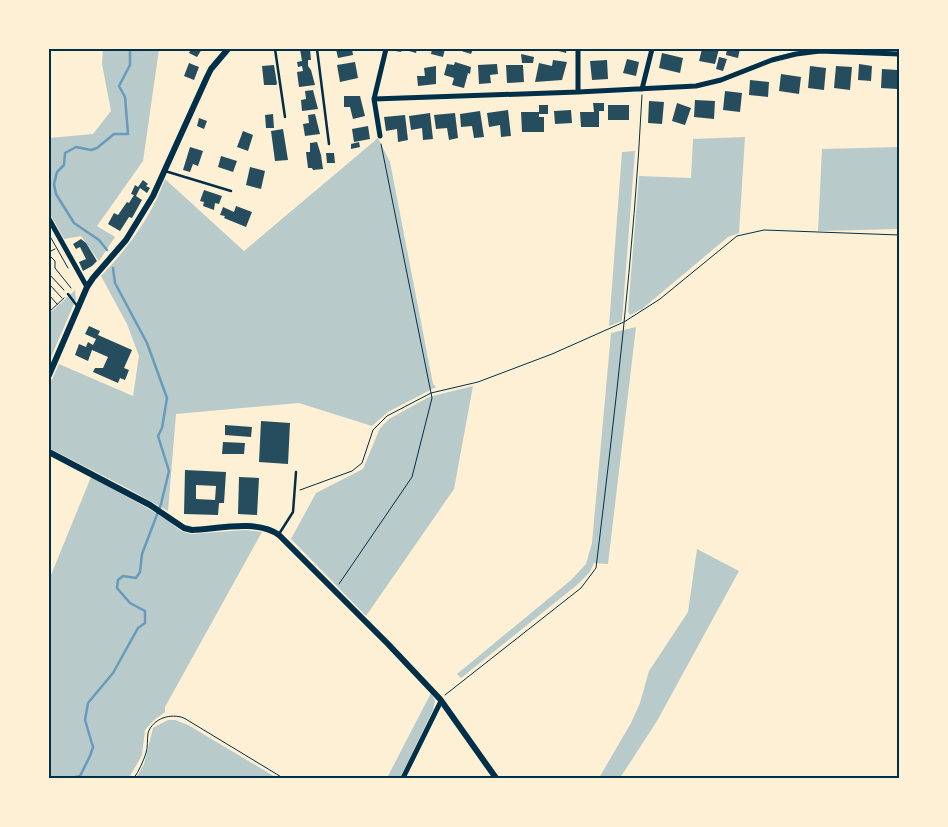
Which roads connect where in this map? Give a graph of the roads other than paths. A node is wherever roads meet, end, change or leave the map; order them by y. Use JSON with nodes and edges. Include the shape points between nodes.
{"nodes":[{"id":1,"x":228,"y":49,"type":"edge"},
{"id":2,"x":275,"y":49,"type":"edge"},
{"id":3,"x":316,"y":49,"type":"edge"},
{"id":4,"x":386,"y":49,"type":"edge"},
{"id":5,"x":578,"y":49,"type":"edge"},
{"id":6,"x":652,"y":49,"type":"edge"},
{"id":7,"x":832,"y":50,"type":"edge"},
{"id":8,"x":899,"y":54,"type":"edge"},
{"id":9,"x":642,"y":89,"type":"junction"},
{"id":10,"x":578,"y":92,"type":"junction"},
{"id":11,"x":374,"y":100,"type":"junction"},
{"id":12,"x":284,"y":118,"type":"dead end"},
{"id":13,"x":380,"y":136,"type":"road end"},
{"id":14,"x":329,"y":144,"type":"dead end"},
{"id":15,"x":165,"y":171,"type":"junction"},
{"id":16,"x":231,"y":191,"type":"dead end"},
{"id":17,"x":49,"y":219,"type":"edge"},
{"id":18,"x":87,"y":288,"type":"junction"},
{"id":19,"x":68,"y":294,"type":"road end"},
{"id":20,"x":79,"y":307,"type":"junction"},
{"id":21,"x":49,"y":375,"type":"edge"},
{"id":22,"x":49,"y":452,"type":"edge"},
{"id":23,"x":296,"y":472,"type":"dead end"},
{"id":24,"x":278,"y":535,"type":"junction"},
{"id":25,"x":440,"y":700,"type":"junction"},
{"id":26,"x":403,"y":778,"type":"edge"},
{"id":27,"x":496,"y":778,"type":"edge"}],
"edges":[{"from":1,"to":15,"type":"street","via":[[207,78]]},
{"from":2,"to":12,"type":"lane"},
{"from":3,"to":14,"type":"lane"},
{"from":4,"to":11,"type":"street"},
{"from":5,"to":10,"type":"street"},
{"from":6,"to":9,"type":"street"},
{"from":7,"to":8,"type":"street"},
{"from":7,"to":9,"type":"street","via":[[772,60],[696,86]]},
{"from":9,"to":10,"type":"street"},
{"from":10,"to":11,"type":"street"},
{"from":11,"to":13,"type":"street"},
{"from":15,"to":16,"type":"lane"},
{"from":15,"to":18,"type":"street","via":[[126,240]]},
{"from":17,"to":18,"type":"street"},
{"from":18,"to":20,"type":"street"},
{"from":19,"to":20,"type":"lane"},
{"from":20,"to":21,"type":"street"},
{"from":22,"to":24,"type":"street","via":[[150,505],[184,528],[256,526]]},
{"from":23,"to":24,"type":"lane","via":[[293,512]]},
{"from":24,"to":25,"type":"street"},
{"from":25,"to":26,"type":"street"},
{"from":25,"to":27,"type":"street"}]}
